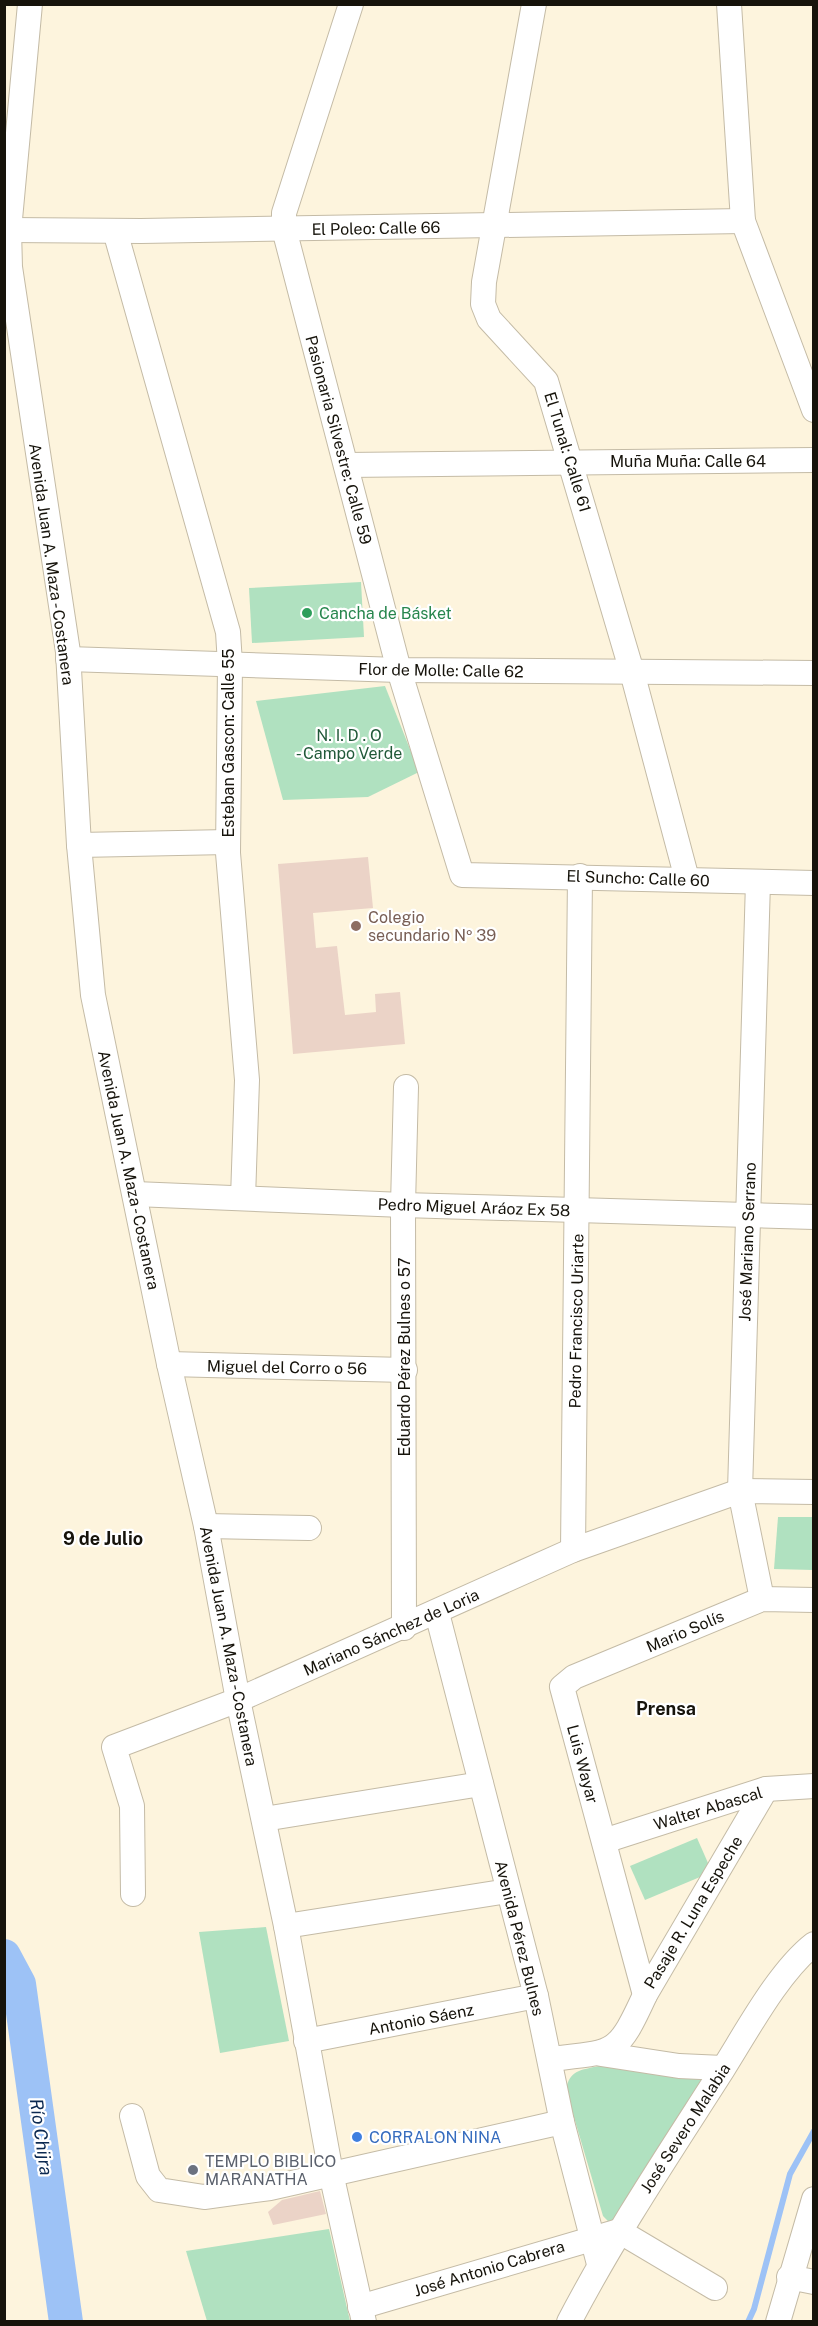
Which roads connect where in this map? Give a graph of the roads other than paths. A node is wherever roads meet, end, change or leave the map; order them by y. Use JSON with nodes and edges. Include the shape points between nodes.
{"nodes":[{"id":1,"x":30,"y":4,"type":"edge"},
{"id":2,"x":351,"y":4,"type":"edge"},
{"id":3,"x":534,"y":4,"type":"edge"},
{"id":4,"x":729,"y":4,"type":"edge"},
{"id":5,"x":743,"y":221,"type":"junction"},
{"id":6,"x":495,"y":226,"type":"junction"},
{"id":7,"x":284,"y":229,"type":"junction"},
{"id":8,"x":9,"y":230,"type":"junction"},
{"id":9,"x":115,"y":231,"type":"junction"},
{"id":10,"x":813,"y":410,"type":"edge"},
{"id":11,"x":813,"y":460,"type":"edge"},
{"id":12,"x":571,"y":462,"type":"junction"},
{"id":13,"x":346,"y":465,"type":"junction"},
{"id":14,"x":68,"y":659,"type":"junction"},
{"id":15,"x":230,"y":664,"type":"junction"},
{"id":16,"x":399,"y":670,"type":"junction"},
{"id":17,"x":632,"y":672,"type":"junction"},
{"id":18,"x":813,"y":673,"type":"edge"},
{"id":19,"x":228,"y":842,"type":"junction"},
{"id":20,"x":80,"y":845,"type":"junction"},
{"id":21,"x":462,"y":875,"type":"joint"},
{"id":22,"x":580,"y":876,"type":"junction"},
{"id":23,"x":687,"y":879,"type":"junction"},
{"id":24,"x":758,"y":882,"type":"junction"},
{"id":25,"x":813,"y":883,"type":"edge"},
{"id":26,"x":406,"y":1087,"type":"dead end"},
{"id":27,"x":135,"y":1194,"type":"junction"},
{"id":28,"x":243,"y":1198,"type":"junction"},
{"id":29,"x":403,"y":1205,"type":"junction"},
{"id":30,"x":578,"y":1210,"type":"junction"},
{"id":31,"x":747,"y":1216,"type":"junction"},
{"id":32,"x":813,"y":1217,"type":"edge"},
{"id":33,"x":169,"y":1364,"type":"junction"},
{"id":34,"x":405,"y":1370,"type":"junction"},
{"id":35,"x":740,"y":1491,"type":"junction"},
{"id":36,"x":813,"y":1492,"type":"edge"},
{"id":37,"x":206,"y":1526,"type":"junction"},
{"id":38,"x":309,"y":1528,"type":"dead end"},
{"id":39,"x":573,"y":1550,"type":"junction"},
{"id":40,"x":762,"y":1599,"type":"junction"},
{"id":41,"x":813,"y":1600,"type":"edge"},
{"id":42,"x":437,"y":1613,"type":"junction"},
{"id":43,"x":404,"y":1628,"type":"junction"},
{"id":44,"x":562,"y":1687,"type":"joint"},
{"id":45,"x":238,"y":1700,"type":"junction"},
{"id":46,"x":481,"y":1784,"type":"junction"},
{"id":47,"x":813,"y":1786,"type":"edge"},
{"id":48,"x":766,"y":1789,"type":"junction"},
{"id":49,"x":264,"y":1820,"type":"junction"},
{"id":50,"x":604,"y":1841,"type":"junction"},
{"id":51,"x":508,"y":1891,"type":"junction"},
{"id":52,"x":133,"y":1894,"type":"dead end"},
{"id":53,"x":286,"y":1926,"type":"junction"},
{"id":54,"x":813,"y":1944,"type":"edge"},
{"id":55,"x":645,"y":1995,"type":"junction"},
{"id":56,"x":536,"y":1996,"type":"junction"},
{"id":57,"x":306,"y":2041,"type":"junction"},
{"id":58,"x":601,"y":2054,"type":"junction"},
{"id":59,"x":550,"y":2059,"type":"junction"},
{"id":60,"x":723,"y":2068,"type":"junction"},
{"id":61,"x":132,"y":2116,"type":"dead end"},
{"id":62,"x":562,"y":2122,"type":"junction"},
{"id":63,"x":331,"y":2173,"type":"junction"},
{"id":64,"x":813,"y":2199,"type":"edge"},
{"id":65,"x":619,"y":2231,"type":"junction"},
{"id":66,"x":592,"y":2237,"type":"junction"},
{"id":67,"x":599,"y":2264,"type":"junction"},
{"id":68,"x":789,"y":2277,"type":"junction"},
{"id":69,"x":813,"y":2282,"type":"edge"},
{"id":70,"x":715,"y":2288,"type":"dead end"},
{"id":71,"x":362,"y":2314,"type":"edge"},
{"id":72,"x":569,"y":2322,"type":"edge"},
{"id":73,"x":778,"y":2322,"type":"edge"}],
"edges":[{"from":1,"to":8,"type":"street","name":"Avenida Juan A. Maza - Costanera"},
{"from":2,"to":7,"type":"street","name":"Pasionaria Silvestre: Calle 59","via":[[284,213]]},
{"from":3,"to":6,"type":"street","name":"El Tunal: Calle 61"},
{"from":4,"to":5,"type":"street"},
{"from":5,"to":6,"type":"street","name":"El Poleo: Calle 66"},
{"from":5,"to":10,"type":"street"},
{"from":6,"to":7,"type":"street","name":"El Poleo: Calle 66"},
{"from":6,"to":12,"type":"street","name":"El Tunal: Calle 61","via":[[483,304],[489,319],[546,381]]},
{"from":7,"to":9,"type":"street","name":"El Poleo: Calle 66"},
{"from":7,"to":13,"type":"street","name":"Pasionaria Silvestre: Calle 59"},
{"from":8,"to":9,"type":"street","name":"El Poleo: Calle 66"},
{"from":8,"to":14,"type":"street","name":"Avenida Juan A. Maza - Costanera","via":[[10,267]]},
{"from":9,"to":15,"type":"street","name":"Esteban Gascon: Calle 55","via":[[228,632]]},
{"from":11,"to":12,"type":"street","name":"Muña Muña: Calle 64"},
{"from":12,"to":13,"type":"street","name":"Muña Muña: Calle 64"},
{"from":12,"to":17,"type":"street","name":"El Tunal: Calle 61"},
{"from":13,"to":16,"type":"street","name":"Pasionaria Silvestre: Calle 59"},
{"from":14,"to":15,"type":"street","name":"Flor de Molle: Calle 62"},
{"from":14,"to":20,"type":"street","name":"Avenida Juan A. Maza - Costanera"},
{"from":15,"to":16,"type":"street","name":"Flor de Molle: Calle 62"},
{"from":15,"to":19,"type":"street","name":"Esteban Gascon: Calle 55"},
{"from":16,"to":17,"type":"street","name":"Flor de Molle: Calle 62"},
{"from":16,"to":21,"type":"street","name":"Pasionaria Silvestre: Calle 59"},
{"from":17,"to":18,"type":"street","name":"Flor de Molle: Calle 62"},
{"from":17,"to":23,"type":"street","name":"El Tunal: Calle 61"},
{"from":19,"to":20,"type":"street"},
{"from":19,"to":28,"type":"street","name":"Esteban Gascon: Calle 55","via":[[247,1080]]},
{"from":20,"to":27,"type":"street","name":"Avenida Juan A. Maza - Costanera","via":[[93,995]]},
{"from":21,"to":22,"type":"street","name":"El Suncho: Calle 60"},
{"from":22,"to":23,"type":"street","name":"El Suncho: Calle 60"},
{"from":22,"to":30,"type":"street","name":"Pedro Francisco Uriarte"},
{"from":23,"to":24,"type":"street","name":"El Suncho: Calle 60"},
{"from":24,"to":25,"type":"street","name":"El Suncho: Calle 60"},
{"from":24,"to":31,"type":"street","name":"José Mariano Serrano"},
{"from":26,"to":29,"type":"street","name":"Eduardo Pérez Bulnes o 57"},
{"from":27,"to":28,"type":"street","name":"Pedro Miguel Aráoz Ex 58"},
{"from":27,"to":33,"type":"street","name":"Avenida Juan A. Maza - Costanera"},
{"from":28,"to":29,"type":"street","name":"Pedro Miguel Aráoz Ex 58"},
{"from":29,"to":30,"type":"street","name":"Pedro Miguel Aráoz Ex 58"},
{"from":29,"to":34,"type":"street","name":"Eduardo Pérez Bulnes o 57"},
{"from":30,"to":31,"type":"street","name":"Pedro Miguel Aráoz Ex 58"},
{"from":30,"to":39,"type":"street","name":"Pedro Francisco Uriarte"},
{"from":31,"to":32,"type":"street","name":"Pedro Miguel Aráoz Ex 58"},
{"from":31,"to":35,"type":"street","name":"José Mariano Serrano"},
{"from":33,"to":34,"type":"street","name":"Miguel del Corro o 56"},
{"from":33,"to":37,"type":"street","name":"Avenida Juan A. Maza - Costanera"},
{"from":34,"to":43,"type":"street","name":"Eduardo Pérez Bulnes o 57"},
{"from":35,"to":36,"type":"street","name":"Mariano Sánchez de Loria"},
{"from":35,"to":39,"type":"street","name":"Mariano Sánchez de Loria"},
{"from":35,"to":40,"type":"street","name":"José Mariano Serrano"},
{"from":37,"to":38,"type":"street"},
{"from":37,"to":45,"type":"street","name":"Avenida Juan A. Maza - Costanera"},
{"from":39,"to":42,"type":"street","name":"Mariano Sánchez de Loria"},
{"from":40,"to":41,"type":"street","name":"Mario Solís"},
{"from":40,"to":44,"type":"street","name":"Mario Solís","via":[[574,1677]]},
{"from":42,"to":43,"type":"street","name":"Mariano Sánchez de Loria"},
{"from":42,"to":46,"type":"street","name":"Avenida Pérez Bulnes"},
{"from":43,"to":45,"type":"street","name":"Mariano Sánchez de Loria"},
{"from":44,"to":50,"type":"street","name":"Luis Wayar"},
{"from":45,"to":49,"type":"street","name":"Avenida Juan A. Maza - Costanera"},
{"from":45,"to":52,"type":"street","name":"Mariano Sánchez de Loria","via":[[114,1747],[132,1806]]},
{"from":46,"to":49,"type":"street"},
{"from":46,"to":51,"type":"street","name":"Avenida Pérez Bulnes"},
{"from":47,"to":48,"type":"street","name":"Walter Abascal"},
{"from":48,"to":50,"type":"street","name":"Walter Abascal"},
{"from":48,"to":55,"type":"street","name":"Pasaje R. Luna Espeche"},
{"from":49,"to":53,"type":"street","name":"Avenida Juan A. Maza - Costanera"},
{"from":50,"to":55,"type":"street","name":"Pasaje R. Luna Espeche"},
{"from":51,"to":53,"type":"street"},
{"from":51,"to":56,"type":"street","name":"Avenida Pérez Bulnes"},
{"from":53,"to":57,"type":"street","name":"Avenida Juan A. Maza - Costanera"},
{"from":54,"to":60,"type":"street","name":"José Severo Malabia","via":[[798,1956]]},
{"from":55,"to":58,"type":"street","via":[[621,2042]]},
{"from":56,"to":57,"type":"street","name":"Antonio Sáenz"},
{"from":56,"to":59,"type":"street","name":"Avenida Pérez Bulnes"},
{"from":57,"to":63,"type":"street","name":"Avenida Juan A. Maza - Costanera"},
{"from":58,"to":59,"type":"street"},
{"from":58,"to":60,"type":"street","via":[[679,2066]]},
{"from":59,"to":62,"type":"street","name":"Avenida Pérez Bulnes"},
{"from":60,"to":65,"type":"street","name":"José Severo Malabia"},
{"from":61,"to":63,"type":"street","via":[[148,2176],[159,2190],[204,2197],[270,2188]]},
{"from":62,"to":63,"type":"street"},
{"from":62,"to":66,"type":"street","name":"Avenida Pérez Bulnes"},
{"from":63,"to":71,"type":"street","name":"Avenida Juan A. Maza - Costanera"},
{"from":64,"to":68,"type":"street"},
{"from":65,"to":66,"type":"street","name":"José Antonio Cabrera"},
{"from":65,"to":67,"type":"street","name":"José Severo Malabia"},
{"from":65,"to":70,"type":"street"},
{"from":66,"to":67,"type":"street","name":"Avenida Pérez Bulnes"},
{"from":66,"to":71,"type":"street","name":"José Antonio Cabrera"},
{"from":67,"to":72,"type":"street","name":"José Severo Malabia"},
{"from":68,"to":69,"type":"street"},
{"from":68,"to":73,"type":"street"}]}
